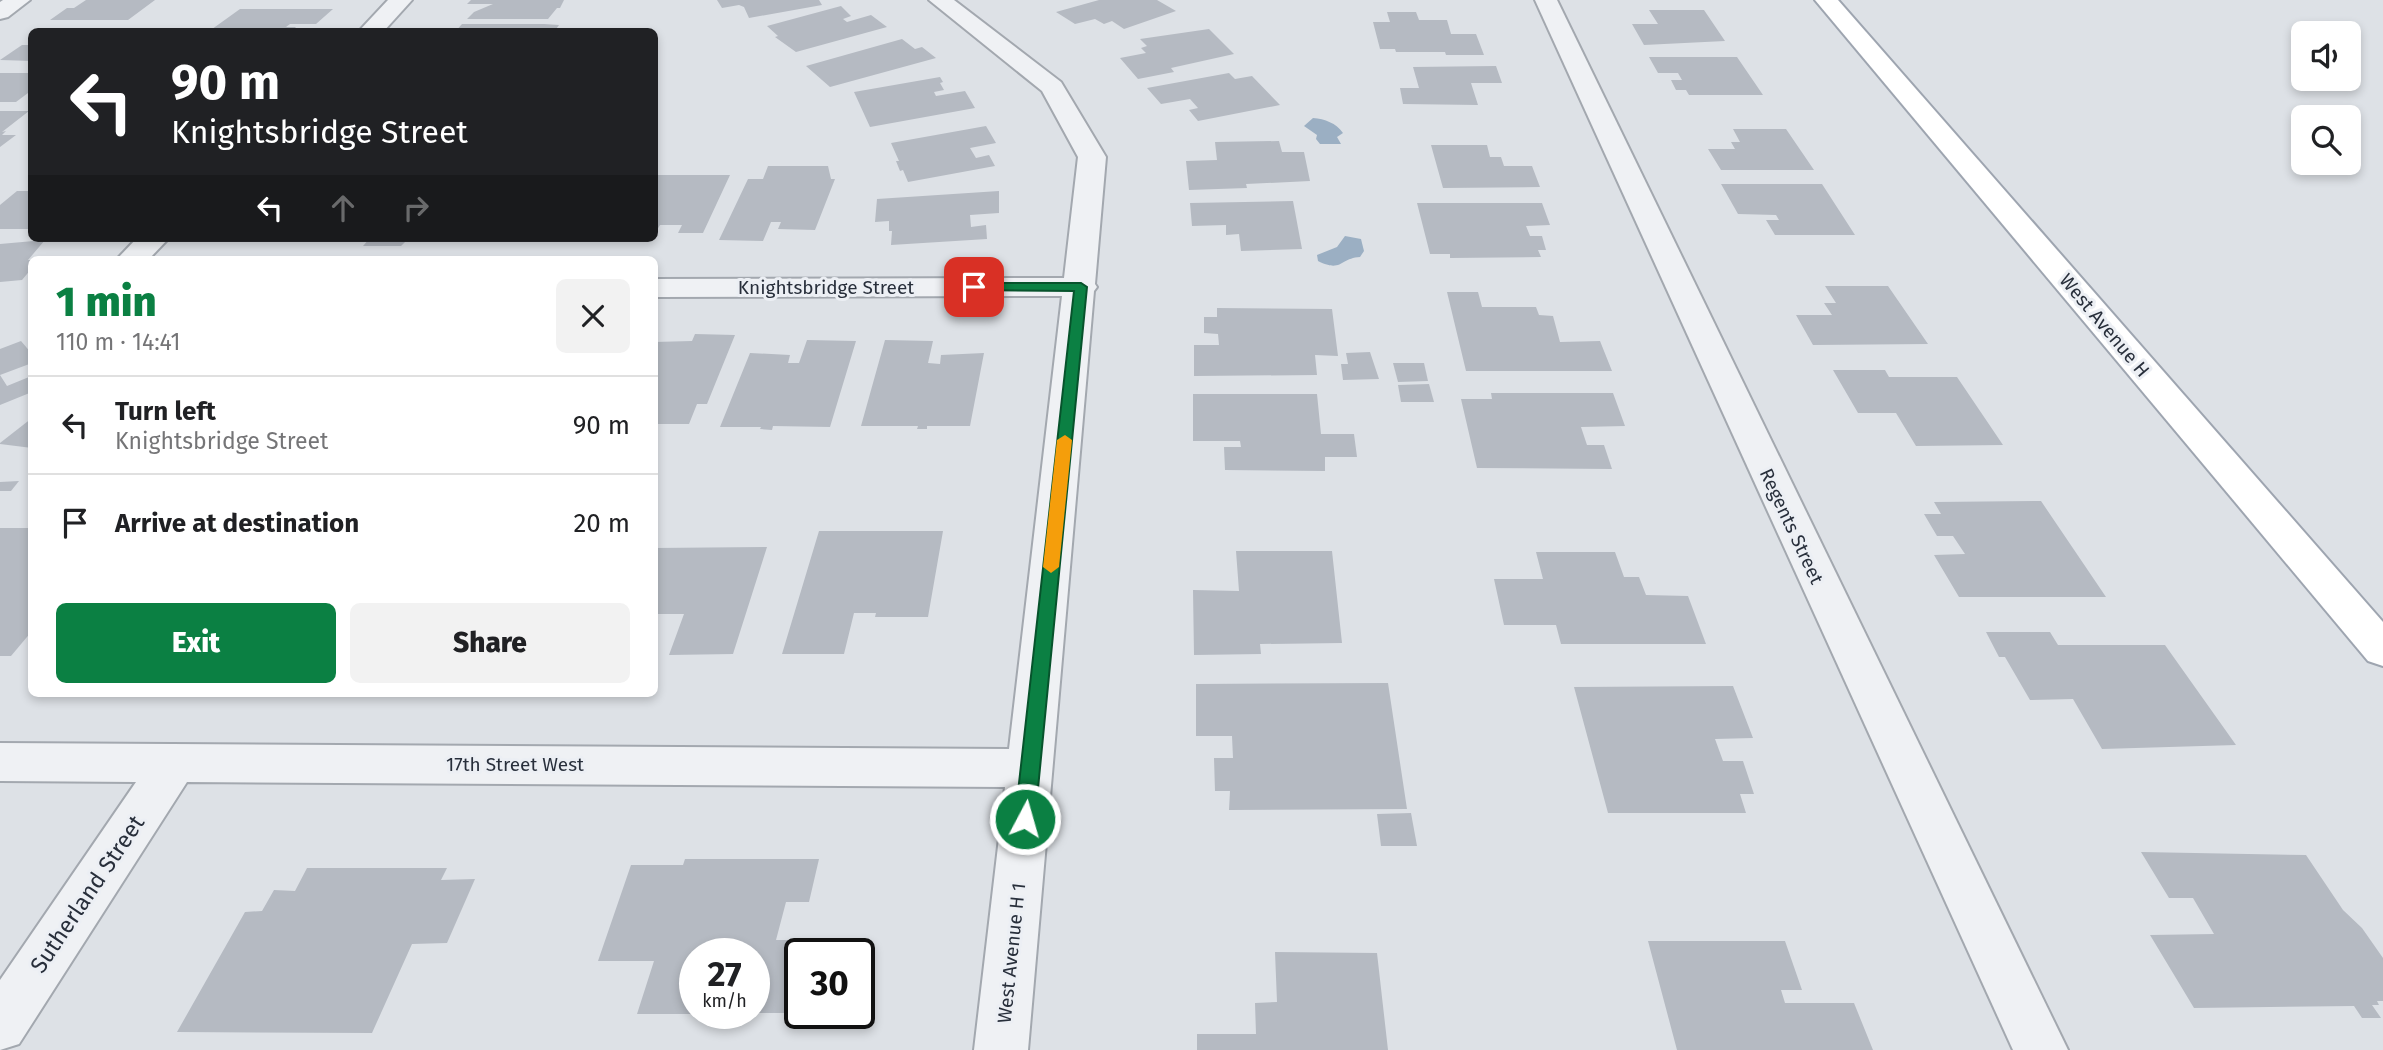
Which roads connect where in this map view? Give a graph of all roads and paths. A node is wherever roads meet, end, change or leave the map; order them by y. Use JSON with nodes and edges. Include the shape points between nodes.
{"nodes":[{"id":1,"x":19,"y":0,"type":"edge"},
{"id":2,"x":401,"y":0,"type":"edge"},
{"id":3,"x":940,"y":0,"type":"edge"},
{"id":4,"x":1546,"y":0,"type":"edge"},
{"id":5,"x":1826,"y":0,"type":"edge"},
{"id":6,"x":0,"y":12,"type":"edge"},
{"id":7,"x":373,"y":28,"type":"edge"},
{"id":8,"x":150,"y":242,"type":"edge"},
{"id":9,"x":135,"y":256,"type":"edge"},
{"id":10,"x":1081,"y":287,"type":"junction"},
{"id":11,"x":658,"y":288,"type":"edge"},
{"id":12,"x":2383,"y":650,"type":"edge"},
{"id":13,"x":0,"y":762,"type":"edge"},
{"id":14,"x":175,"y":762,"type":"junction"},
{"id":15,"x":1030,"y":768,"type":"junction"},
{"id":16,"x":0,"y":1026,"type":"edge"},
{"id":17,"x":1001,"y":1050,"type":"edge"},
{"id":18,"x":2040,"y":1050,"type":"edge"}],
"edges":[{"from":1,"to":6,"type":"street"},
{"from":2,"to":7,"type":"street"},
{"from":3,"to":10,"type":"street","name":"West Avenue H 1","via":[[1052,87],[1092,157]]},
{"from":4,"to":18,"type":"street","name":"Regents Street"},
{"from":5,"to":12,"type":"main road","name":"West Avenue H"},
{"from":8,"to":9,"type":"street"},
{"from":10,"to":11,"type":"street","name":"Knightsbridge Street"},
{"from":10,"to":15,"type":"street","name":"West Avenue H 1"},
{"from":13,"to":14,"type":"street","name":"17th Street West"},
{"from":14,"to":15,"type":"street","name":"17th Street West"},
{"from":14,"to":16,"type":"street","name":"Sutherland Street"},
{"from":15,"to":17,"type":"street","name":"West Avenue H 1"}]}
